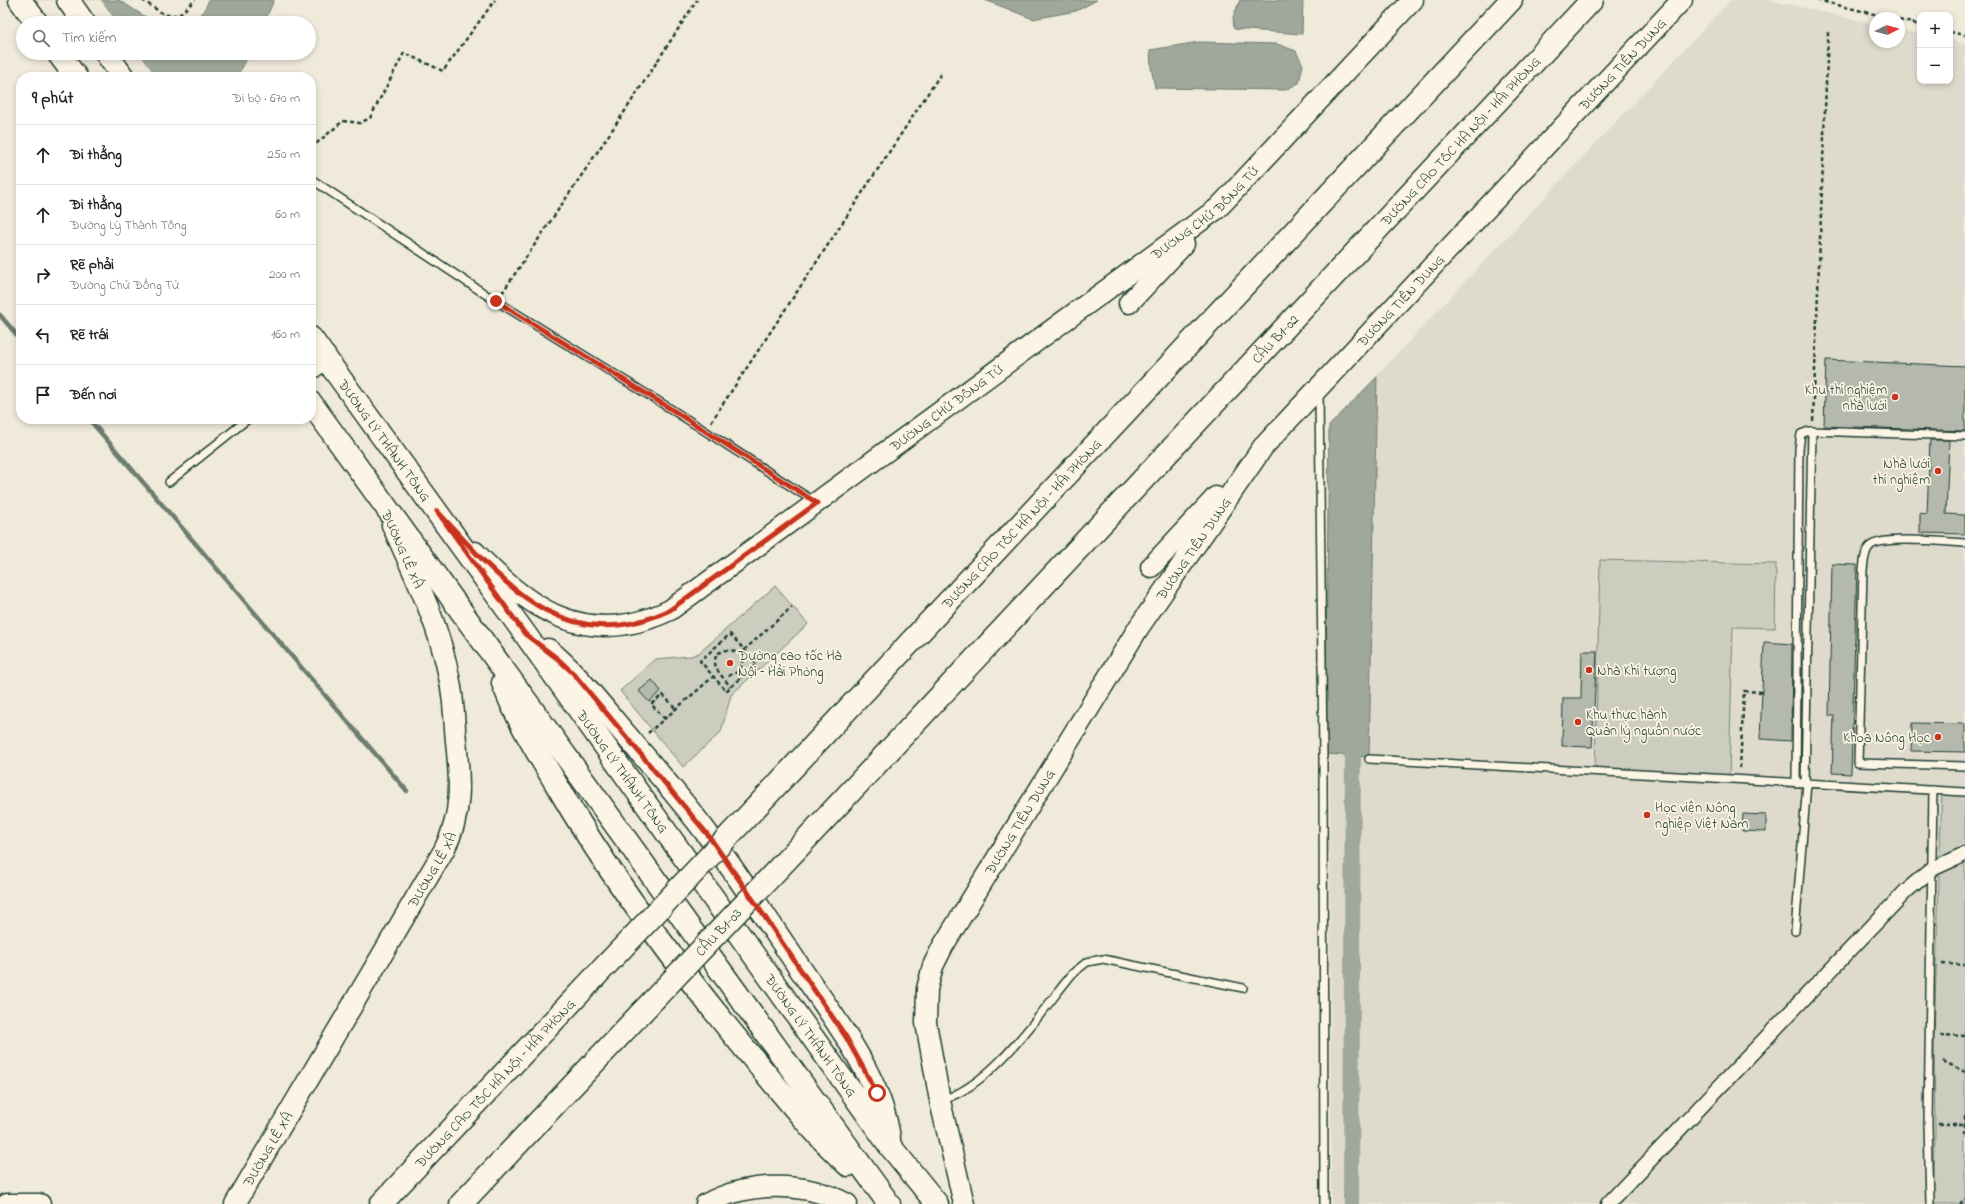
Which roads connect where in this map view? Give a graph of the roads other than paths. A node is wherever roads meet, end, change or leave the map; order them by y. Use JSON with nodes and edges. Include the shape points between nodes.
{"nodes":[{"id":1,"x":20,"y":0,"type":"edge"},
{"id":2,"x":68,"y":0,"type":"edge"},
{"id":3,"x":1413,"y":0,"type":"edge"},
{"id":4,"x":1511,"y":0,"type":"edge"},
{"id":5,"x":1592,"y":0,"type":"edge"},
{"id":6,"x":1682,"y":0,"type":"edge"},
{"id":7,"x":32,"y":16,"type":"edge"},
{"id":8,"x":79,"y":16,"type":"edge"},
{"id":9,"x":63,"y":60,"type":"edge"},
{"id":10,"x":111,"y":60,"type":"edge"},
{"id":11,"x":72,"y":72,"type":"edge"},
{"id":12,"x":119,"y":72,"type":"edge"},
{"id":13,"x":316,"y":182,"type":"edge"},
{"id":14,"x":1218,"y":208,"type":"junction"},
{"id":15,"x":1328,"y":280,"type":"joint"},
{"id":16,"x":1129,"y":303,"type":"dead end"},
{"id":17,"x":318,"y":363,"type":"edge"},
{"id":18,"x":1319,"y":387,"type":"junction"},
{"id":19,"x":316,"y":410,"type":"edge"},
{"id":20,"x":242,"y":424,"type":"edge"},
{"id":21,"x":1812,"y":431,"type":"junction"},
{"id":22,"x":1965,"y":436,"type":"edge"},
{"id":23,"x":1263,"y":447,"type":"junction"},
{"id":24,"x":169,"y":482,"type":"dead end"},
{"id":25,"x":382,"y":501,"type":"junction"},
{"id":26,"x":817,"y":503,"type":"junction"},
{"id":27,"x":437,"y":511,"type":"junction"},
{"id":28,"x":1965,"y":543,"type":"edge"},
{"id":29,"x":1151,"y":567,"type":"dead end"},
{"id":30,"x":525,"y":634,"type":"junction"},
{"id":31,"x":492,"y":654,"type":"junction"},
{"id":32,"x":1369,"y":759,"type":"dead end"},
{"id":33,"x":1965,"y":766,"type":"edge"},
{"id":34,"x":1796,"y":783,"type":"junction"},
{"id":35,"x":1806,"y":783,"type":"junction"},
{"id":36,"x":1932,"y":790,"type":"junction"},
{"id":37,"x":1965,"y":792,"type":"edge"},
{"id":38,"x":795,"y":851,"type":"joint"},
{"id":39,"x":1965,"y":854,"type":"edge"},
{"id":40,"x":1932,"y":869,"type":"junction"},
{"id":41,"x":1795,"y":931,"type":"dead end"},
{"id":42,"x":1243,"y":988,"type":"dead end"},
{"id":43,"x":940,"y":1101,"type":"junction"},
{"id":44,"x":890,"y":1146,"type":"junction"},
{"id":45,"x":884,"y":1197,"type":"edge"},
{"id":46,"x":8,"y":1204,"type":"edge"},
{"id":47,"x":40,"y":1204,"type":"edge"},
{"id":48,"x":235,"y":1204,"type":"edge"},
{"id":49,"x":381,"y":1204,"type":"edge"},
{"id":50,"x":461,"y":1204,"type":"edge"},
{"id":51,"x":706,"y":1204,"type":"edge"},
{"id":52,"x":847,"y":1204,"type":"edge"},
{"id":53,"x":937,"y":1204,"type":"edge"},
{"id":54,"x":964,"y":1204,"type":"edge"},
{"id":55,"x":1324,"y":1204,"type":"edge"},
{"id":56,"x":1608,"y":1204,"type":"edge"},
{"id":57,"x":1930,"y":1204,"type":"edge"}],
"edges":[{"from":1,"to":7,"type":"main road"},
{"from":2,"to":8,"type":"main road"},
{"from":3,"to":14,"type":"main road","name":"ĐƯỜNG CHỬ ĐỒNG TỬ"},
{"from":4,"to":49,"type":"main road","name":"ĐƯỜNG CAO TỐC HÀ NỘI – HẢI PHÒNG","bridge":true},
{"from":5,"to":15,"type":"main road","name":"ĐƯỜNG CAO TỐC HÀ NỘI – HẢI PHÒNG"},
{"from":6,"to":18,"type":"main road","name":"ĐƯỜNG TIÊN DUNG"},
{"from":9,"to":11,"type":"main road"},
{"from":10,"to":12,"type":"main road"},
{"from":13,"to":26,"type":"lane","via":[[496,301]]},
{"from":14,"to":16,"type":"main road"},
{"from":14,"to":26,"type":"main road","name":"ĐƯỜNG CHỬ ĐỒNG TỬ"},
{"from":15,"to":38,"type":"main road","name":"CẦU B1-02"},
{"from":17,"to":27,"type":"main road","name":"ĐƯỜNG LÝ THÁNH TÔNG"},
{"from":18,"to":23,"type":"main road","name":"ĐƯỜNG TIÊN DUNG"},
{"from":18,"to":55,"type":"lane"},
{"from":19,"to":25,"type":"main road"},
{"from":20,"to":24,"type":"lane"},
{"from":21,"to":22,"type":"lane"},
{"from":21,"to":34,"type":"lane","via":[[1801,434],[1799,449]]},
{"from":21,"to":35,"type":"lane"},
{"from":23,"to":29,"type":"main road"},
{"from":23,"to":43,"type":"main road","name":"ĐƯỜNG TIÊN DUNG","via":[[1139,627],[937,956],[927,989],[925,1012]]},
{"from":25,"to":31,"type":"main road"},
{"from":25,"to":48,"type":"main road","name":"ĐƯỜNG LÊ XÁ","via":[[426,602],[443,649],[450,679],[459,775],[459,806],[451,836],[444,850]]},
{"from":26,"to":27,"type":"main road","name":"ĐƯỜNG CHỬ ĐỒNG TỬ","via":[[670,610],[645,621],[607,627],[569,621],[532,604],[493,571]]},
{"from":27,"to":30,"type":"main road","name":"ĐƯỜNG LÝ THÁNH TÔNG"},
{"from":28,"to":33,"type":"lane","via":[[1887,540],[1870,546],[1867,550],[1863,570],[1858,763]]},
{"from":30,"to":44,"type":"main road","name":"ĐƯỜNG LÝ THÁNH TÔNG"},
{"from":30,"to":44,"type":"main road","via":[[574,674],[708,835],[846,1037],[877,1093],[887,1120]]},
{"from":31,"to":45,"type":"main road"},
{"from":31,"to":45,"type":"main road","via":[[517,718],[567,804],[636,908],[719,1017],[772,1080],[843,1161]]},
{"from":32,"to":34,"type":"lane"},
{"from":34,"to":35,"type":"lane"},
{"from":35,"to":36,"type":"lane"},
{"from":35,"to":41,"type":"lane"},
{"from":36,"to":37,"type":"lane"},
{"from":36,"to":40,"type":"lane"},
{"from":38,"to":50,"type":"main road","name":"CẦU B1-03","bridge":true},
{"from":39,"to":40,"type":"street"},
{"from":40,"to":56,"type":"street","via":[[1906,891]]},
{"from":40,"to":57,"type":"lane","via":[[1928,1123]]},
{"from":42,"to":43,"type":"lane","via":[[1102,959],[1087,962],[1073,973],[997,1064],[966,1090]]},
{"from":43,"to":54,"type":"main road","name":"ĐƯỜNG TIÊN DUNG"},
{"from":44,"to":53,"type":"main road","name":"ĐƯỜNG LÝ THÁNH TÔNG"},
{"from":46,"to":47,"type":"main road"},
{"from":51,"to":52,"type":"main road","via":[[748,1189],[783,1187],[820,1193]]}]}
